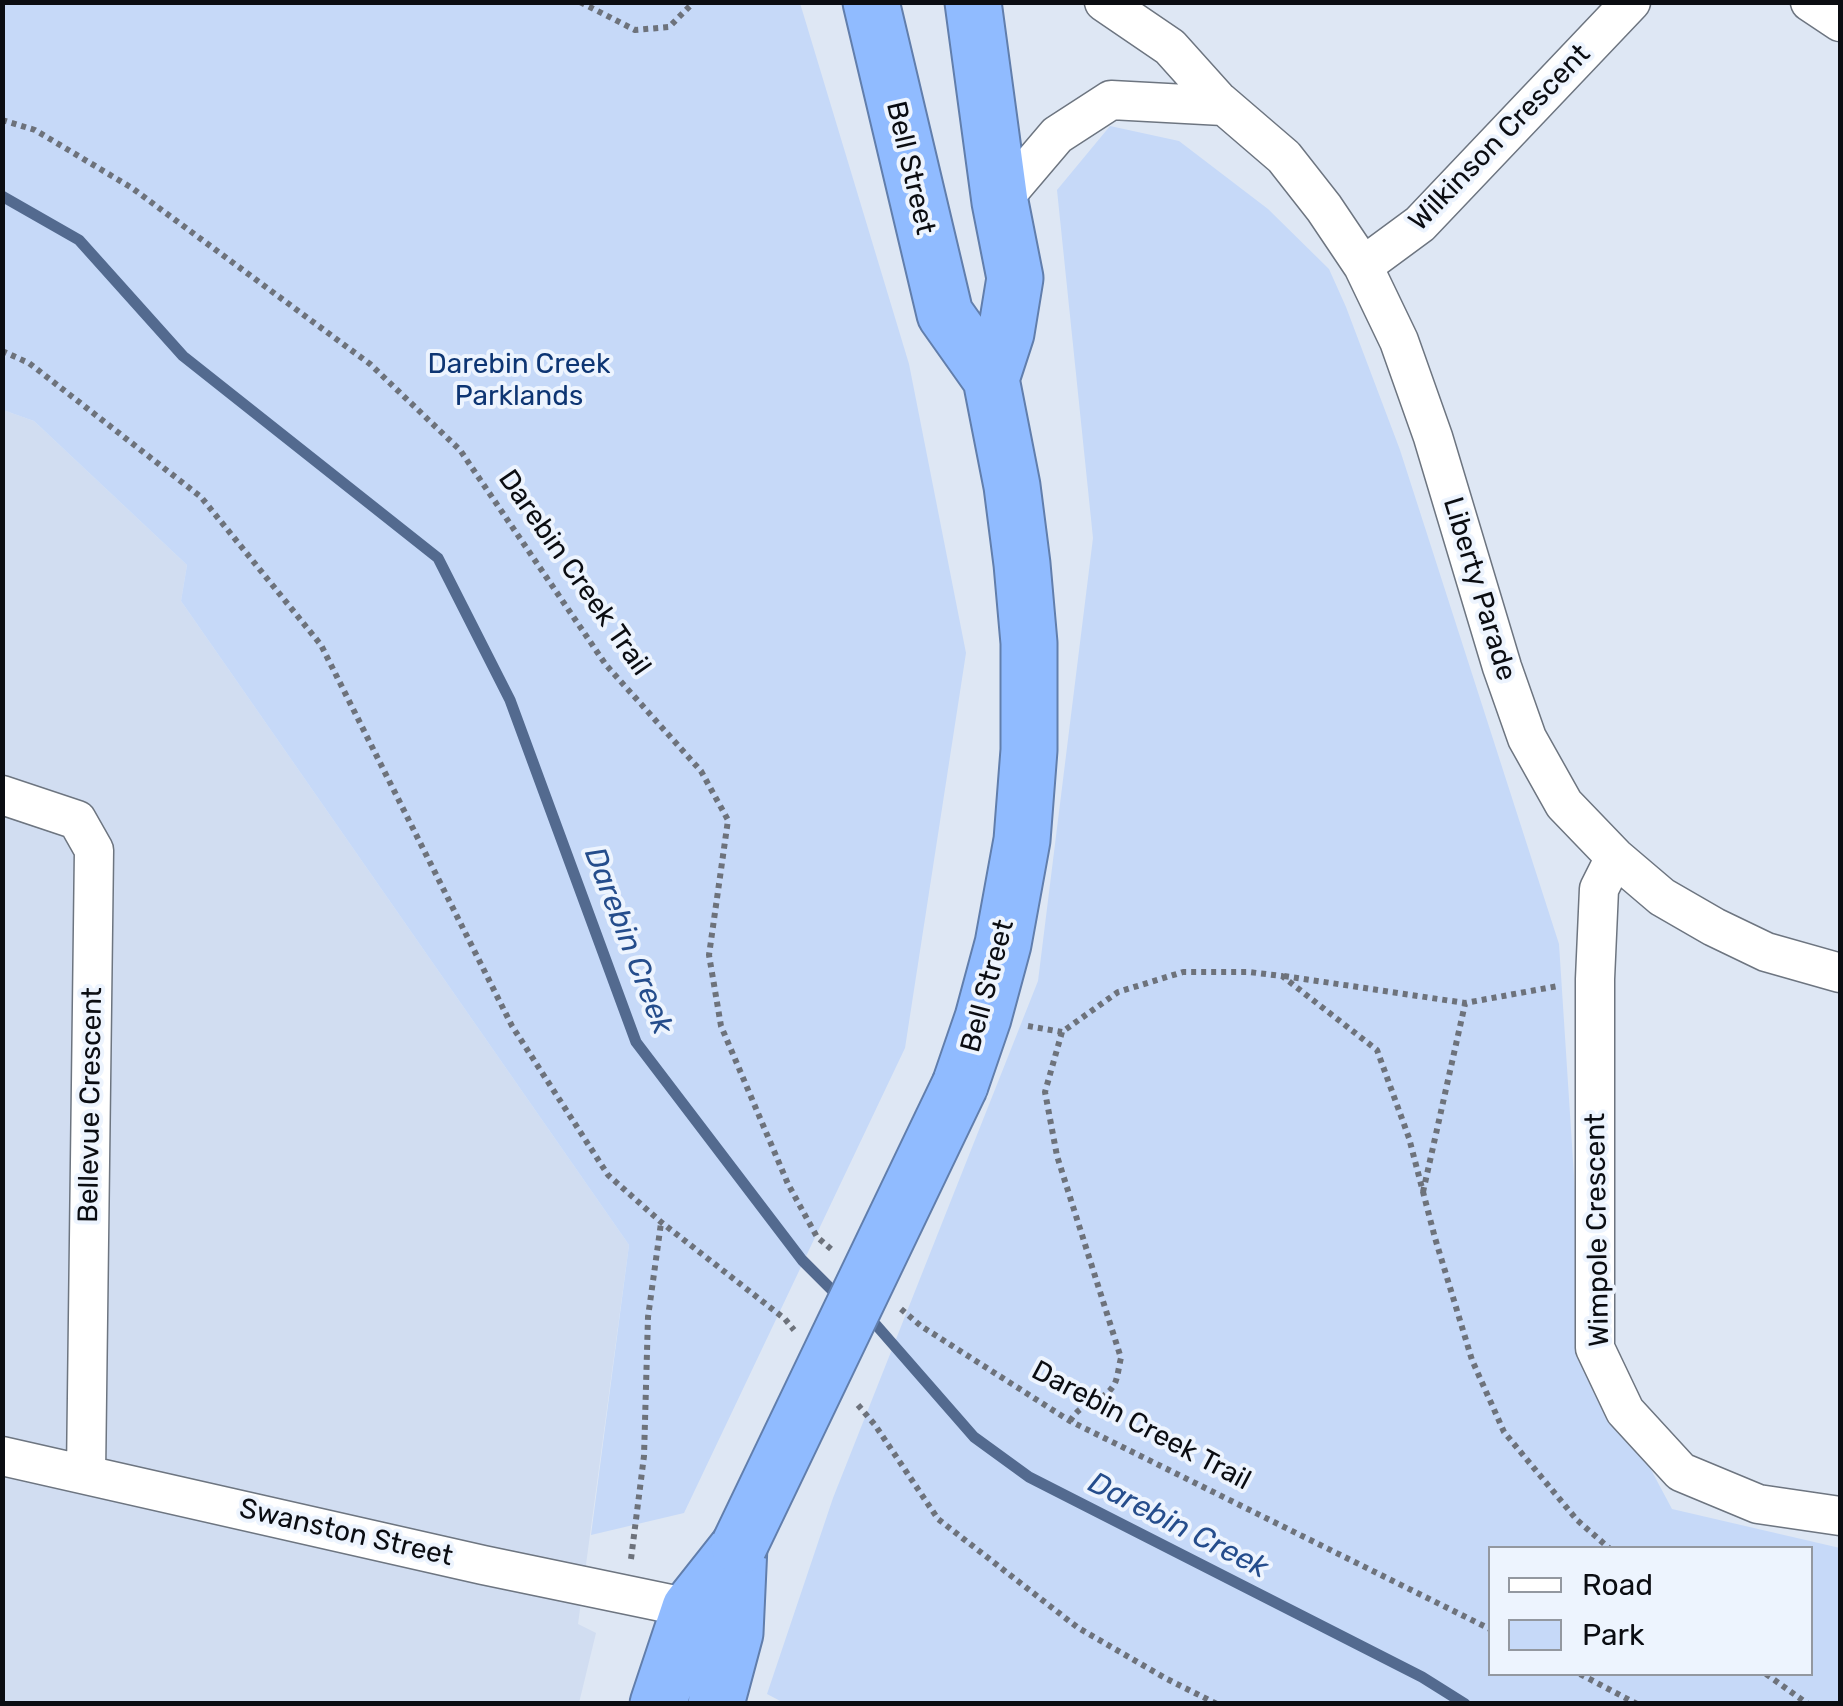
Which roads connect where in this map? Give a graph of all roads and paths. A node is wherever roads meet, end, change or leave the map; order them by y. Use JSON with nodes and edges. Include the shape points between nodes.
{"nodes":[{"id":1,"x":580,"y":2,"type":"edge"},
{"id":2,"x":694,"y":2,"type":"edge"},
{"id":3,"x":871,"y":2,"type":"edge"},
{"id":4,"x":973,"y":2,"type":"edge"},
{"id":5,"x":1104,"y":2,"type":"edge"},
{"id":6,"x":1630,"y":2,"type":"edge"},
{"id":7,"x":1810,"y":2,"type":"edge"},
{"id":8,"x":1840,"y":22,"type":"edge"},
{"id":9,"x":1220,"y":102,"type":"junction"},
{"id":10,"x":2,"y":120,"type":"edge"},
{"id":11,"x":1000,"y":202,"type":"junction"},
{"id":12,"x":1363,"y":266,"type":"junction"},
{"id":13,"x":2,"y":351,"type":"edge"},
{"id":14,"x":992,"y":379,"type":"junction"},
{"id":15,"x":2,"y":795,"type":"edge"},
{"id":16,"x":1615,"y":858,"type":"junction"},
{"id":17,"x":1840,"y":974,"type":"edge"},
{"id":18,"x":1282,"y":976,"type":"junction"},
{"id":19,"x":1595,"y":979,"type":"junction"},
{"id":20,"x":1465,"y":1003,"type":"junction"},
{"id":21,"x":1027,"y":1026,"type":"dead end"},
{"id":22,"x":1062,"y":1032,"type":"junction"},
{"id":23,"x":1423,"y":1193,"type":"junction"},
{"id":24,"x":661,"y":1222,"type":"junction"},
{"id":25,"x":832,"y":1249,"type":"dead end"},
{"id":26,"x":891,"y":1300,"type":"dead end"},
{"id":27,"x":798,"y":1334,"type":"dead end"},
{"id":28,"x":849,"y":1394,"type":"dead end"},
{"id":29,"x":1070,"y":1421,"type":"junction"},
{"id":30,"x":2,"y":1456,"type":"edge"},
{"id":31,"x":86,"y":1474,"type":"junction"},
{"id":32,"x":1840,"y":1516,"type":"edge"},
{"id":33,"x":739,"y":1546,"type":"junction"},
{"id":34,"x":1607,"y":1546,"type":"edge"},
{"id":35,"x":625,"y":1595,"type":"junction"},
{"id":36,"x":690,"y":1608,"type":"junction"},
{"id":37,"x":1488,"y":1628,"type":"edge"},
{"id":38,"x":1584,"y":1676,"type":"edge"},
{"id":39,"x":1769,"y":1676,"type":"edge"},
{"id":40,"x":658,"y":1704,"type":"edge"},
{"id":41,"x":716,"y":1704,"type":"edge"},
{"id":42,"x":1217,"y":1704,"type":"edge"},
{"id":43,"x":1637,"y":1704,"type":"edge"},
{"id":44,"x":1808,"y":1704,"type":"edge"}],
"edges":[{"from":1,"to":2,"type":"path","via":[[635,30],[669,27]]},
{"from":3,"to":14,"type":"highway","name":"Bell Street","via":[[945,314]]},
{"from":4,"to":11,"type":"highway","name":"Bell Street"},
{"from":5,"to":9,"type":"street","name":"Liberty Parade","via":[[1170,47]]},
{"from":6,"to":12,"type":"street","name":"Wilkinson Crescent","via":[[1420,224]]},
{"from":7,"to":8,"type":"street"},
{"from":9,"to":11,"type":"street","via":[[1111,100],[1057,134]]},
{"from":9,"to":12,"type":"street","name":"Liberty Parade","via":[[1284,157]]},
{"from":10,"to":25,"type":"path","name":"Darebin Creek Trail","via":[[35,130],[132,188],[370,364],[460,450],[606,664],[701,771],[728,820],[710,954],[721,1026],[788,1184],[816,1236]]},
{"from":11,"to":14,"type":"highway","name":"Bell Street","via":[[1015,278]]},
{"from":12,"to":16,"type":"street","name":"Liberty Parade","via":[[1427,421],[1527,738],[1564,804]]},
{"from":13,"to":24,"type":"path","via":[[29,364],[201,498],[321,645],[512,1026],[608,1175]]},
{"from":14,"to":33,"type":"highway","name":"Bell Street","bridge":true,"via":[[1012,486],[1029,644],[1022,840],[1004,944],[960,1084]]},
{"from":15,"to":31,"type":"street","name":"Bellevue Crescent","via":[[78,820],[94,850]]},
{"from":16,"to":17,"type":"street","name":"Liberty Parade","via":[[1662,897],[1714,927],[1766,952]]},
{"from":16,"to":19,"type":"street","name":"Wimpole Crescent","via":[[1600,889]]},
{"from":18,"to":20,"type":"path"},
{"from":18,"to":22,"type":"path","via":[[1182,972],[1118,992]]},
{"from":18,"to":23,"type":"path","via":[[1377,1050]]},
{"from":19,"to":20,"type":"path"},
{"from":19,"to":32,"type":"street","name":"Wimpole Crescent","via":[[1595,1348],[1625,1411],[1680,1472],[1758,1504]]},
{"from":20,"to":23,"type":"path"},
{"from":21,"to":22,"type":"path"},
{"from":22,"to":29,"type":"path","via":[[1045,1092],[1058,1156],[1121,1358],[1115,1384]]},
{"from":23,"to":34,"type":"path","via":[[1472,1360],[1504,1432]]},
{"from":24,"to":27,"type":"path"},
{"from":24,"to":35,"type":"path","via":[[648,1317],[644,1456]]},
{"from":26,"to":29,"type":"path","name":"Darebin Creek Trail","via":[[920,1326]]},
{"from":28,"to":42,"type":"path","via":[[938,1519],[1077,1627]]},
{"from":29,"to":37,"type":"path","name":"Darebin Creek Trail"},
{"from":30,"to":31,"type":"street","name":"Swanston Street"},
{"from":31,"to":35,"type":"street","name":"Swanston Street"},
{"from":33,"to":36,"type":"highway","name":"Bell Street"},
{"from":33,"to":41,"type":"highway","name":"Bell Street","via":[[735,1633]]},
{"from":35,"to":36,"type":"street","name":"Swanston Street"},
{"from":36,"to":40,"type":"highway","name":"Bell Street"},
{"from":38,"to":43,"type":"path"},
{"from":39,"to":44,"type":"path"}]}
